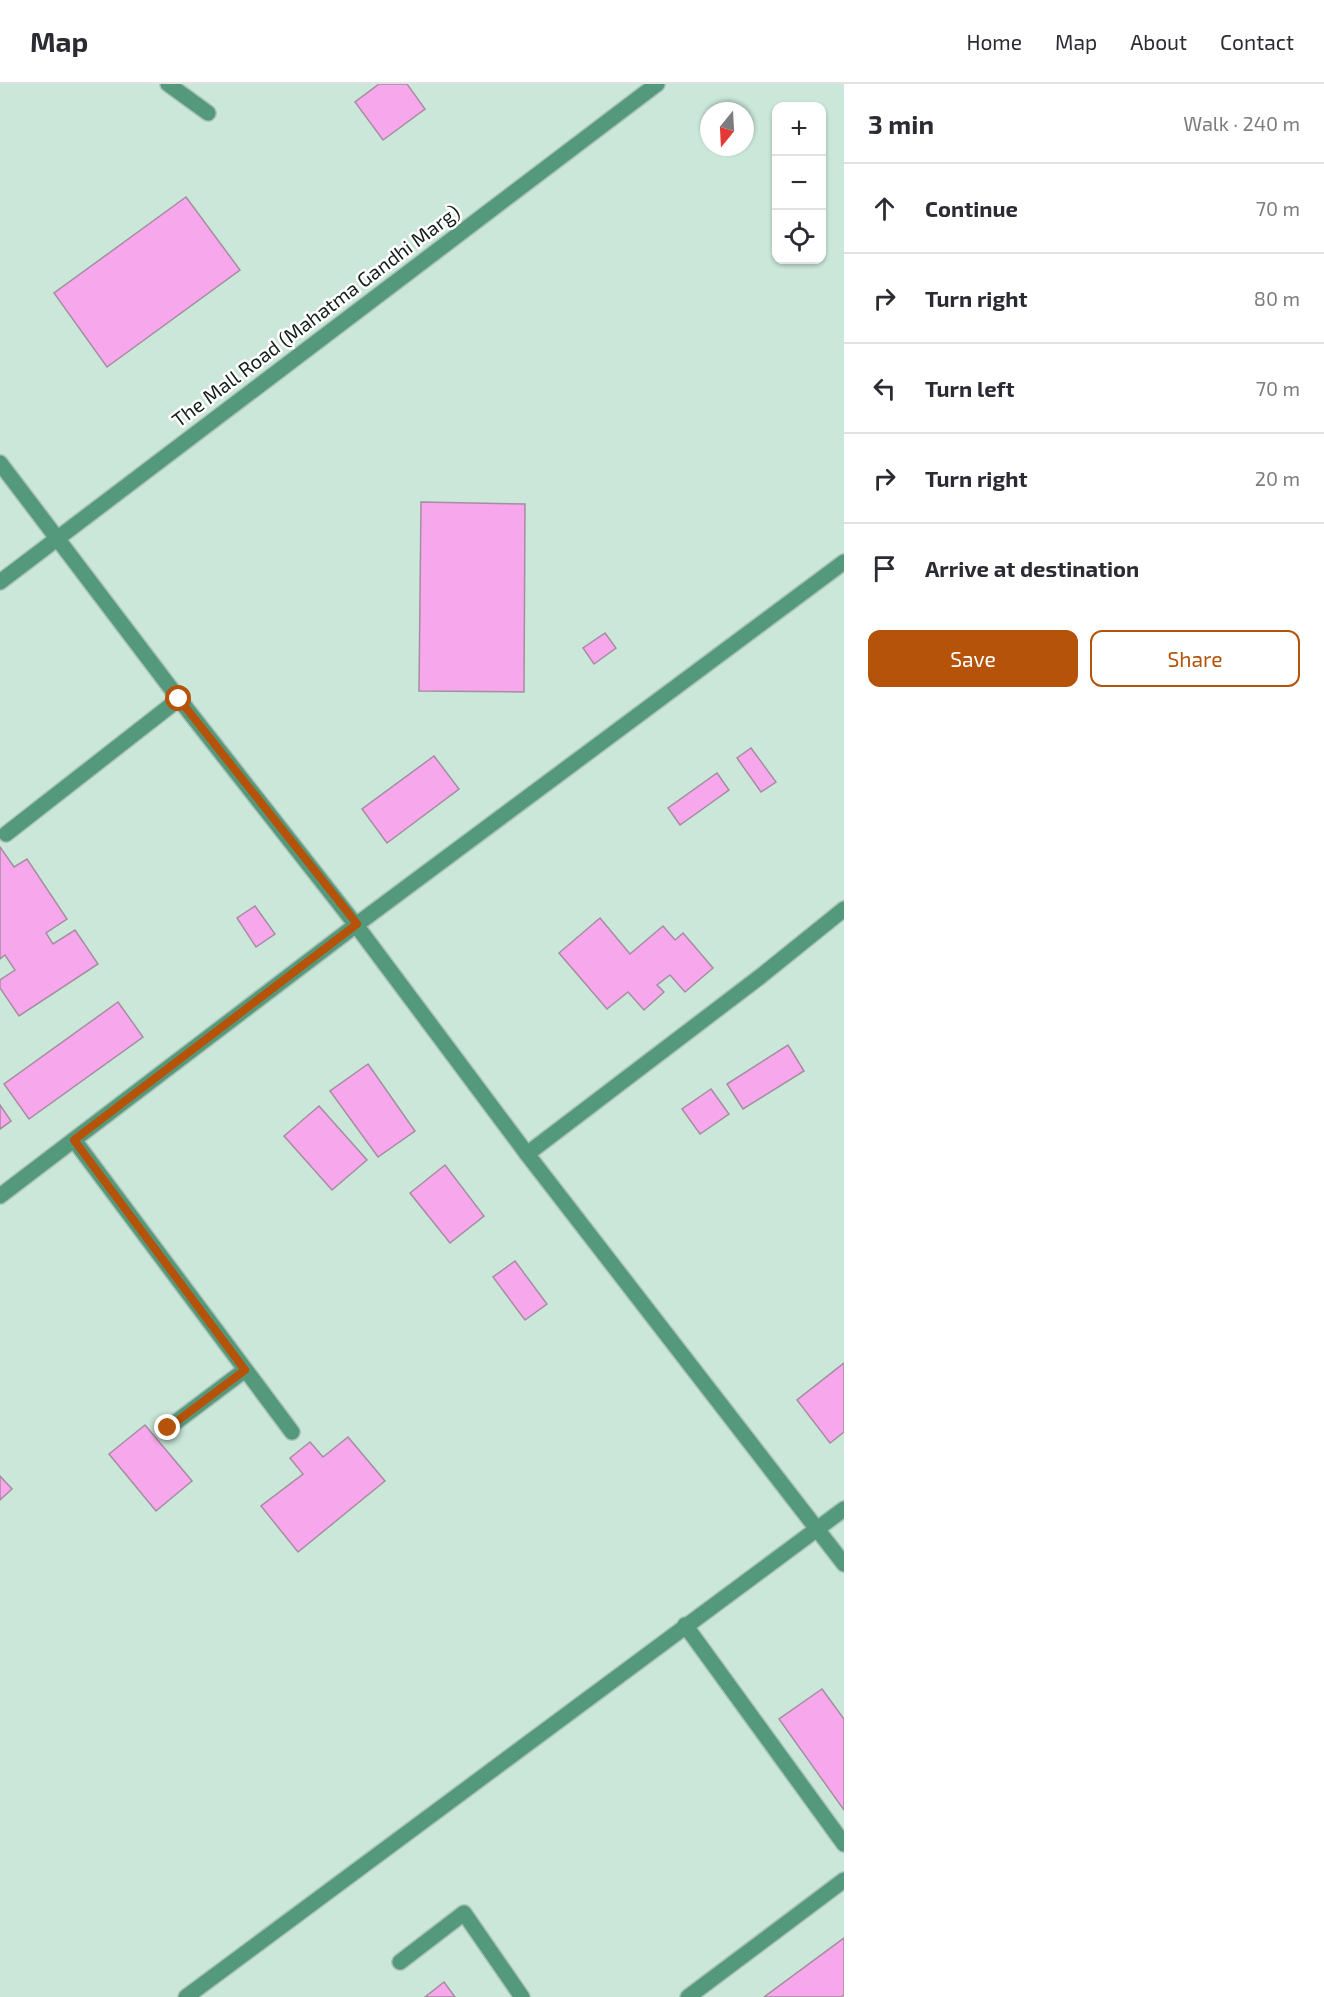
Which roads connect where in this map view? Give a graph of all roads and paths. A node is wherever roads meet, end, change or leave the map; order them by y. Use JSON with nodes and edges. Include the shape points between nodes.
{"nodes":[{"id":1,"x":168,"y":84,"type":"edge"},
{"id":2,"x":657,"y":84,"type":"edge"},
{"id":3,"x":208,"y":113,"type":"dead end"},
{"id":4,"x":0,"y":463,"type":"edge"},
{"id":5,"x":58,"y":538,"type":"junction"},
{"id":6,"x":844,"y":562,"type":"edge"},
{"id":7,"x":0,"y":582,"type":"edge"},
{"id":8,"x":179,"y":699,"type":"junction"},
{"id":9,"x":6,"y":834,"type":"dead end"},
{"id":10,"x":844,"y":909,"type":"edge"},
{"id":11,"x":357,"y":924,"type":"junction"},
{"id":12,"x":74,"y":1140,"type":"junction"},
{"id":13,"x":527,"y":1154,"type":"junction"},
{"id":14,"x":0,"y":1196,"type":"edge"},
{"id":15,"x":245,"y":1370,"type":"junction"},
{"id":16,"x":168,"y":1428,"type":"dead end"},
{"id":17,"x":292,"y":1432,"type":"dead end"},
{"id":18,"x":844,"y":1509,"type":"edge"},
{"id":19,"x":817,"y":1529,"type":"junction"},
{"id":20,"x":844,"y":1564,"type":"edge"},
{"id":21,"x":685,"y":1625,"type":"junction"},
{"id":22,"x":844,"y":1844,"type":"edge"},
{"id":23,"x":844,"y":1881,"type":"edge"},
{"id":24,"x":400,"y":1962,"type":"dead end"},
{"id":25,"x":186,"y":1997,"type":"edge"},
{"id":26,"x":522,"y":1997,"type":"edge"},
{"id":27,"x":688,"y":1997,"type":"edge"}],
"edges":[{"from":1,"to":3,"type":"street"},
{"from":2,"to":5,"type":"street","name":"The Mall Road (Mahatma Gandhi Marg)"},
{"from":4,"to":5,"type":"street"},
{"from":5,"to":7,"type":"street","name":"The Mall Road (Mahatma Gandhi Marg)"},
{"from":5,"to":8,"type":"street"},
{"from":6,"to":11,"type":"street"},
{"from":8,"to":9,"type":"street"},
{"from":8,"to":11,"type":"street"},
{"from":10,"to":13,"type":"street"},
{"from":11,"to":12,"type":"street"},
{"from":11,"to":13,"type":"street"},
{"from":12,"to":14,"type":"street"},
{"from":12,"to":15,"type":"street"},
{"from":13,"to":19,"type":"street"},
{"from":15,"to":16,"type":"street"},
{"from":15,"to":17,"type":"street"},
{"from":18,"to":19,"type":"street"},
{"from":19,"to":20,"type":"street"},
{"from":19,"to":21,"type":"street"},
{"from":21,"to":22,"type":"street"},
{"from":21,"to":25,"type":"street"},
{"from":23,"to":27,"type":"street"},
{"from":24,"to":26,"type":"street","via":[[464,1913]]}]}
